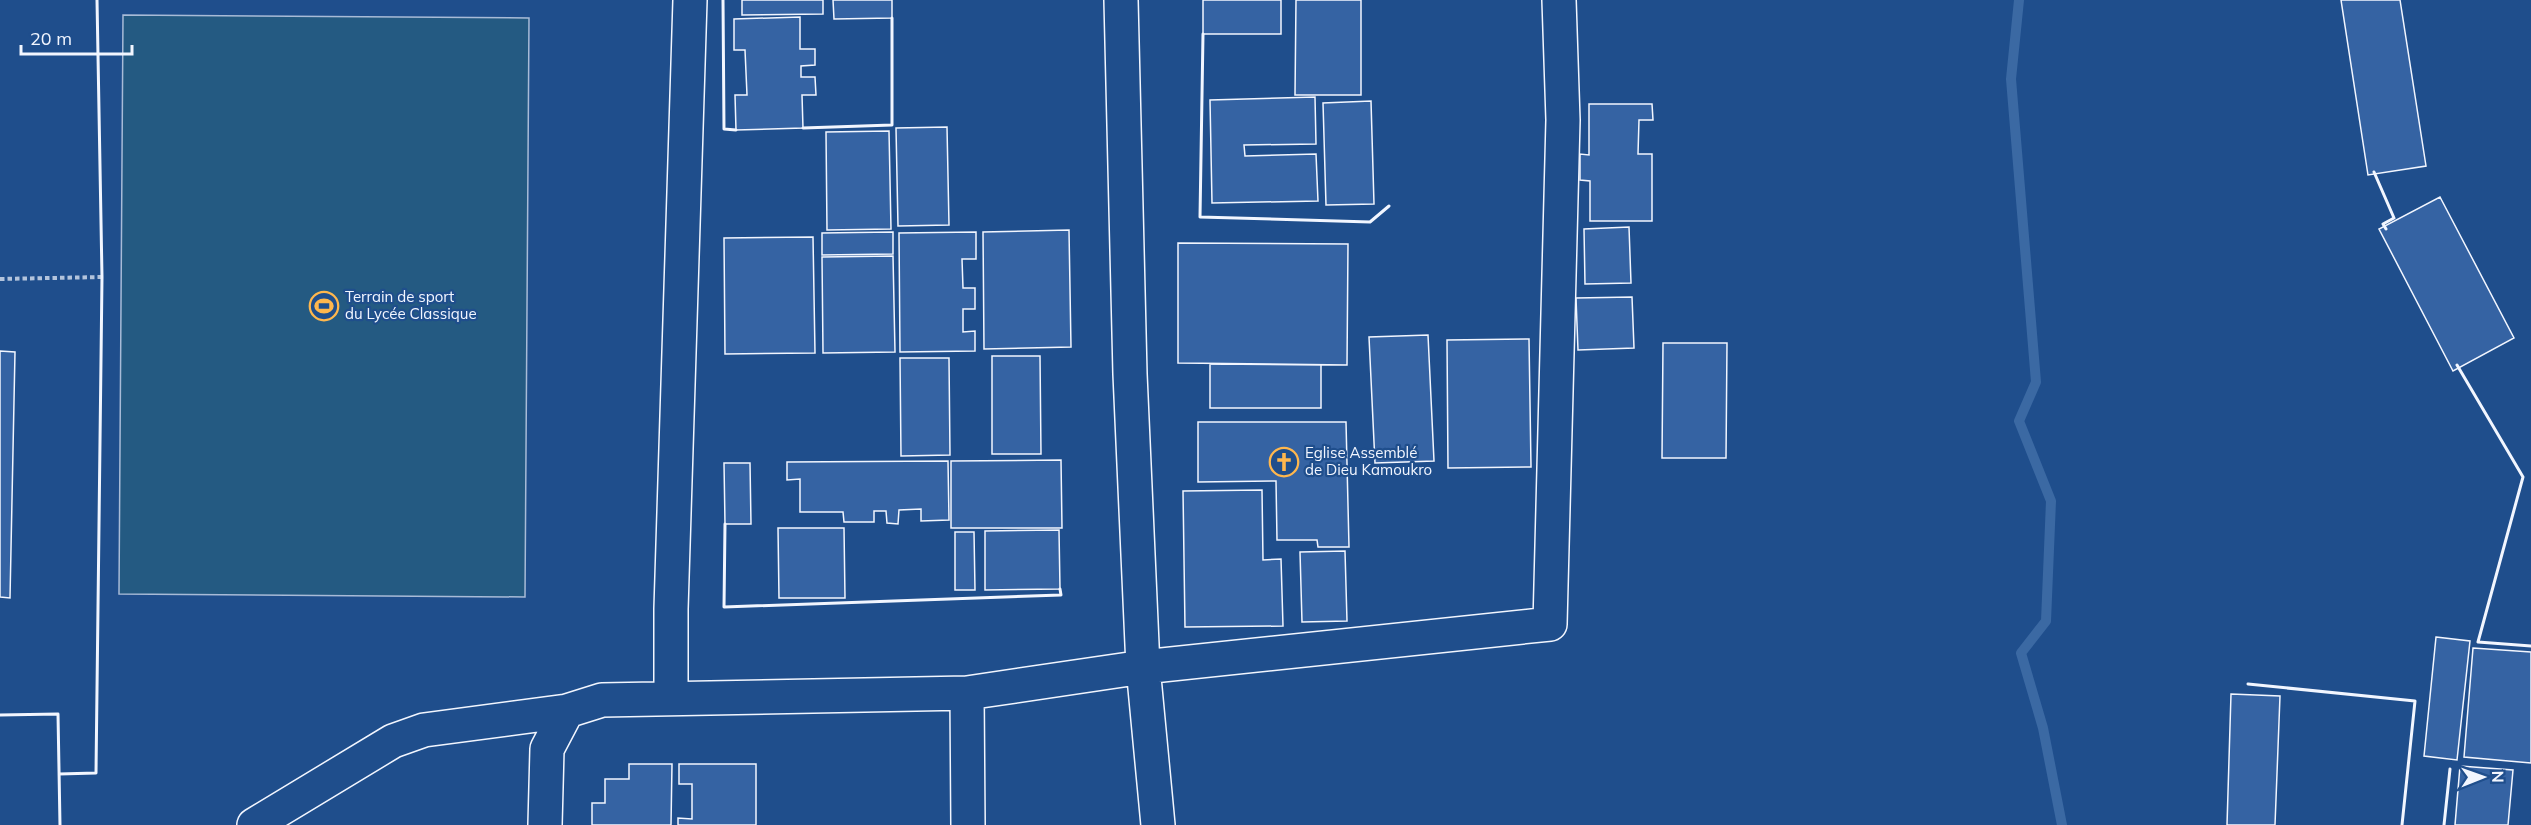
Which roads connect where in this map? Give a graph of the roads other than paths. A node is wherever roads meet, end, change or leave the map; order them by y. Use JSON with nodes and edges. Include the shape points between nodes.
{"nodes":[{"id":1,"x":690,"y":0,"type":"edge"},
{"id":2,"x":1121,"y":0,"type":"edge"},
{"id":3,"x":1559,"y":0,"type":"edge"},
{"id":4,"x":1143,"y":667,"type":"junction"},
{"id":5,"x":967,"y":693,"type":"junction"},
{"id":6,"x":671,"y":697,"type":"junction"},
{"id":7,"x":567,"y":711,"type":"junction"},
{"id":8,"x":254,"y":825,"type":"edge"},
{"id":9,"x":544,"y":825,"type":"edge"},
{"id":10,"x":968,"y":825,"type":"edge"},
{"id":11,"x":1158,"y":825,"type":"edge"}],
"edges":[{"from":1,"to":6,"type":"street"},
{"from":2,"to":4,"type":"street","via":[[1130,374]]},
{"from":3,"to":4,"type":"street","via":[[1562,131],[1551,624]]},
{"from":4,"to":5,"type":"street"},
{"from":4,"to":11,"type":"street"},
{"from":5,"to":6,"type":"street"},
{"from":5,"to":10,"type":"street"},
{"from":6,"to":7,"type":"street","via":[[602,700]]},
{"from":7,"to":8,"type":"street","via":[[424,730],[393,741]]},
{"from":7,"to":9,"type":"street","via":[[547,749]]}]}
